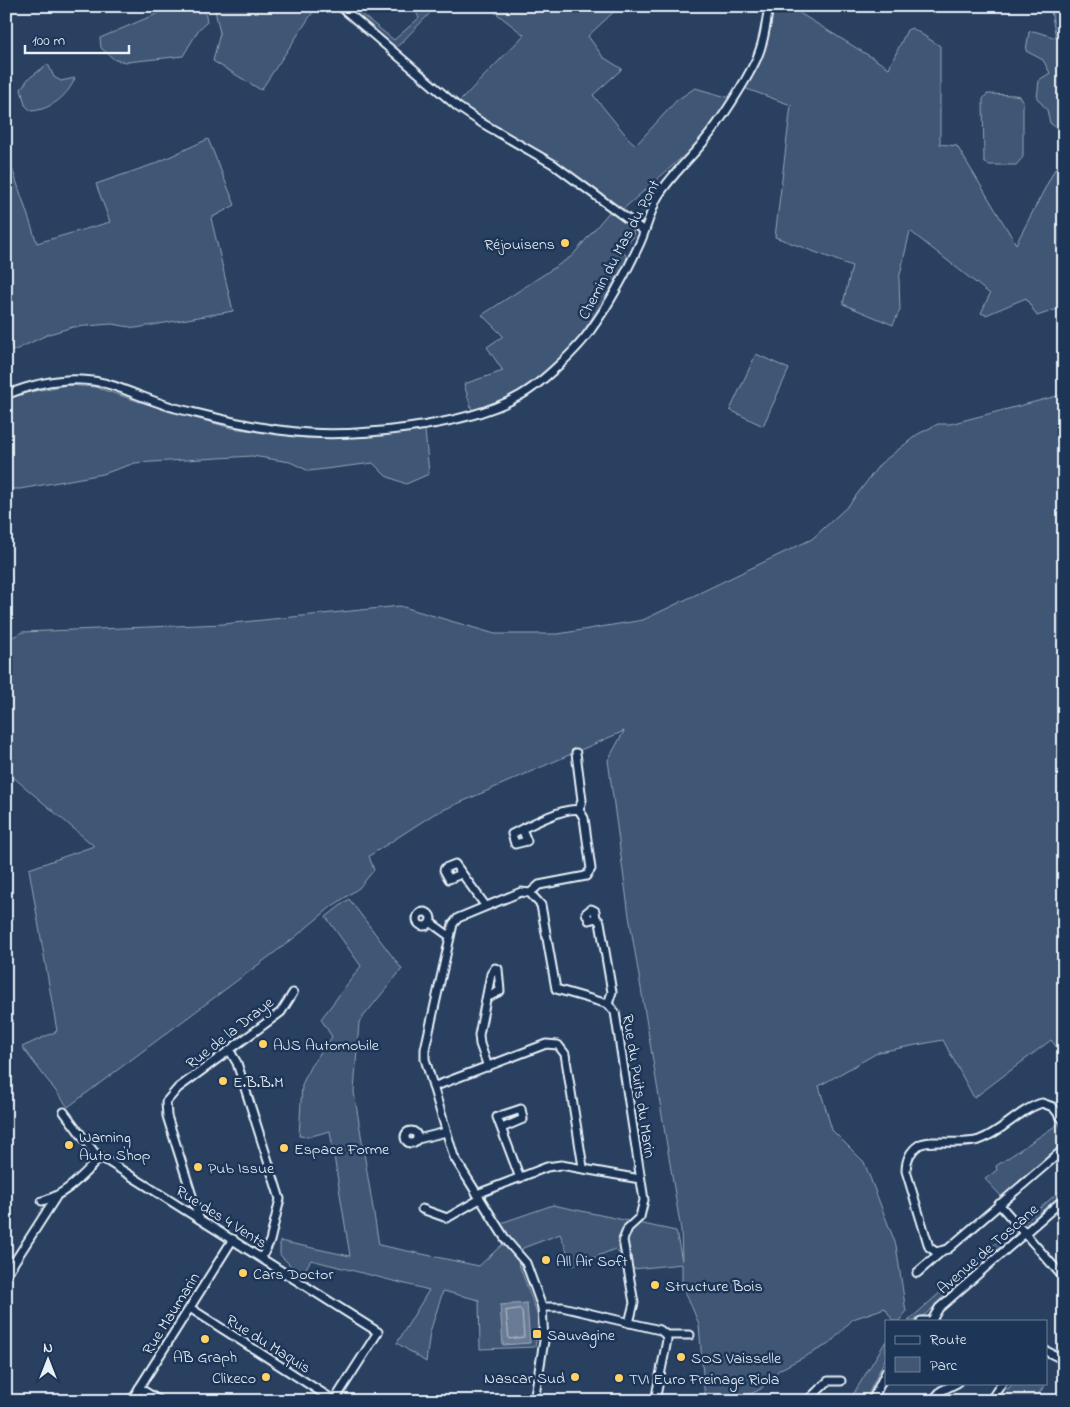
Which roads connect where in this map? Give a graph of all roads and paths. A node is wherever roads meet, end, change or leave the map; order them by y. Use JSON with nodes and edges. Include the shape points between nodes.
{"nodes":[{"id":1,"x":340,"y":6,"type":"edge"},
{"id":2,"x":769,"y":6,"type":"edge"},
{"id":3,"x":644,"y":231,"type":"junction"},
{"id":4,"x":6,"y":395,"type":"edge"},
{"id":5,"x":576,"y":753,"type":"dead end"},
{"id":6,"x":579,"y":810,"type":"junction"},
{"id":7,"x":522,"y":829,"type":"dead end"},
{"id":8,"x":461,"y":874,"type":"dead end"},
{"id":9,"x":530,"y":893,"type":"junction"},
{"id":10,"x":486,"y":905,"type":"junction"},
{"id":11,"x":596,"y":918,"type":"dead end"},
{"id":12,"x":430,"y":922,"type":"dead end"},
{"id":13,"x":448,"y":935,"type":"junction"},
{"id":14,"x":293,"y":994,"type":"dead end"},
{"id":15,"x":488,"y":997,"type":"dead end"},
{"id":16,"x":608,"y":1004,"type":"junction"},
{"id":17,"x":230,"y":1051,"type":"junction"},
{"id":18,"x":488,"y":1067,"type":"junction"},
{"id":19,"x":433,"y":1088,"type":"junction"},
{"id":20,"x":64,"y":1112,"type":"dead end"},
{"id":21,"x":1064,"y":1121,"type":"edge"},
{"id":22,"x":502,"y":1128,"type":"dead end"},
{"id":23,"x":446,"y":1132,"type":"junction"},
{"id":24,"x":418,"y":1138,"type":"dead end"},
{"id":25,"x":1064,"y":1148,"type":"edge"},
{"id":26,"x":101,"y":1157,"type":"junction"},
{"id":27,"x":582,"y":1167,"type":"junction"},
{"id":28,"x":520,"y":1178,"type":"junction"},
{"id":29,"x":640,"y":1179,"type":"junction"},
{"id":30,"x":478,"y":1196,"type":"junction"},
{"id":31,"x":56,"y":1197,"type":"junction"},
{"id":32,"x":1064,"y":1199,"type":"edge"},
{"id":33,"x":42,"y":1200,"type":"dead end"},
{"id":34,"x":999,"y":1204,"type":"junction"},
{"id":35,"x":422,"y":1209,"type":"dead end"},
{"id":36,"x":200,"y":1218,"type":"junction"},
{"id":37,"x":1024,"y":1234,"type":"junction"},
{"id":38,"x":233,"y":1239,"type":"junction"},
{"id":39,"x":941,"y":1252,"type":"junction"},
{"id":40,"x":262,"y":1257,"type":"junction"},
{"id":41,"x":917,"y":1273,"type":"dead end"},
{"id":42,"x":6,"y":1275,"type":"edge"},
{"id":43,"x":1064,"y":1278,"type":"edge"},
{"id":44,"x":542,"y":1307,"type":"junction"},
{"id":45,"x":190,"y":1308,"type":"junction"},
{"id":46,"x":933,"y":1320,"type":"edge"},
{"id":47,"x":629,"y":1323,"type":"junction"},
{"id":48,"x":666,"y":1334,"type":"junction"},
{"id":49,"x":690,"y":1334,"type":"dead end"},
{"id":50,"x":1048,"y":1352,"type":"edge"},
{"id":51,"x":1064,"y":1360,"type":"edge"},
{"id":52,"x":885,"y":1374,"type":"edge"},
{"id":53,"x":841,"y":1381,"type":"dead end"},
{"id":54,"x":955,"y":1384,"type":"edge"},
{"id":55,"x":1000,"y":1386,"type":"edge"},
{"id":56,"x":139,"y":1388,"type":"junction"},
{"id":57,"x":131,"y":1401,"type":"edge"},
{"id":58,"x":160,"y":1401,"type":"edge"},
{"id":59,"x":334,"y":1401,"type":"edge"},
{"id":60,"x":534,"y":1401,"type":"edge"},
{"id":61,"x":655,"y":1401,"type":"edge"},
{"id":62,"x":807,"y":1401,"type":"edge"},
{"id":63,"x":872,"y":1401,"type":"edge"},
{"id":64,"x":932,"y":1401,"type":"edge"},
{"id":65,"x":990,"y":1401,"type":"edge"}],
"edges":[{"from":1,"to":3,"type":"street","via":[[458,107],[553,164]]},
{"from":2,"to":3,"type":"street","name":"Chemin du Mas du Pont","via":[[756,60],[706,140],[675,172],[657,199]]},
{"from":3,"to":4,"type":"street","name":"Chemin du Mas du Pont","via":[[592,329],[578,345],[521,396],[461,417],[335,434],[290,432],[243,425],[164,405],[88,380],[58,380]]},
{"from":5,"to":6,"type":"street","via":[[582,800]]},
{"from":6,"to":7,"type":"street","via":[[569,809]]},
{"from":6,"to":9,"type":"street","via":[[584,818],[591,864],[589,873],[539,885]]},
{"from":8,"to":10,"type":"street"},
{"from":9,"to":10,"type":"street","via":[[521,892]]},
{"from":9,"to":16,"type":"street","name":"Rue du Puits du Marin","via":[[541,905],[556,989]]},
{"from":10,"to":13,"type":"street","via":[[455,920]]},
{"from":11,"to":16,"type":"street","via":[[600,922],[612,992]]},
{"from":12,"to":13,"type":"street"},
{"from":13,"to":19,"type":"street","via":[[425,1049]]},
{"from":14,"to":17,"type":"street","name":"Rue de la Draye","via":[[280,1012]]},
{"from":15,"to":18,"type":"street","via":[[479,1040]]},
{"from":16,"to":29,"type":"street","name":"Rue du Puits du Marin","via":[[615,1012]]},
{"from":17,"to":36,"type":"street","name":"Rue de la Draye","via":[[178,1088],[166,1102],[166,1116]]},
{"from":17,"to":40,"type":"street","via":[[237,1063],[280,1195],[270,1241]]},
{"from":18,"to":19,"type":"street"},
{"from":18,"to":27,"type":"street","via":[[546,1044],[558,1045],[563,1050]]},
{"from":19,"to":23,"type":"street"},
{"from":20,"to":26,"type":"street","name":"Rue des 4 Vents"},
{"from":21,"to":39,"type":"street","via":[[1051,1105],[1039,1104],[986,1137],[960,1144],[927,1142],[912,1152],[907,1176],[928,1244]]},
{"from":22,"to":28,"type":"street"},
{"from":23,"to":24,"type":"street"},
{"from":23,"to":30,"type":"street","via":[[454,1157]]},
{"from":25,"to":34,"type":"street"},
{"from":26,"to":31,"type":"street"},
{"from":26,"to":36,"type":"street","name":"Rue des 4 Vents"},
{"from":27,"to":28,"type":"street","via":[[554,1166]]},
{"from":27,"to":29,"type":"street"},
{"from":28,"to":30,"type":"street"},
{"from":29,"to":47,"type":"street","name":"Rue du Puits du Marin","via":[[643,1210],[623,1240],[634,1303]]},
{"from":30,"to":35,"type":"street","via":[[447,1218]]},
{"from":30,"to":44,"type":"street","via":[[506,1240],[526,1263]]},
{"from":31,"to":33,"type":"street"},
{"from":31,"to":42,"type":"street"},
{"from":32,"to":37,"type":"street","name":"Avenue de Toscane"},
{"from":34,"to":37,"type":"street"},
{"from":34,"to":39,"type":"street"},
{"from":36,"to":38,"type":"street","name":"Rue des 4 Vents"},
{"from":37,"to":43,"type":"street"},
{"from":37,"to":46,"type":"street","name":"Avenue de Toscane","via":[[939,1308]]},
{"from":38,"to":40,"type":"street","name":"Rue des 4 Vents"},
{"from":38,"to":45,"type":"street","name":"Rue Maumarin"},
{"from":39,"to":41,"type":"street"},
{"from":40,"to":59,"type":"street","name":"Rue des 4 Vents","via":[[378,1332]]},
{"from":44,"to":47,"type":"street","via":[[562,1307]]},
{"from":44,"to":60,"type":"street","via":[[544,1341]]},
{"from":45,"to":56,"type":"street","name":"Rue Maumarin"},
{"from":45,"to":59,"type":"street","name":"Rue du Maquis"},
{"from":47,"to":48,"type":"street"},
{"from":48,"to":49,"type":"street"},
{"from":48,"to":61,"type":"street"},
{"from":50,"to":51,"type":"street"},
{"from":52,"to":63,"type":"street"},
{"from":53,"to":62,"type":"street","via":[[828,1382]]},
{"from":54,"to":64,"type":"street","via":[[941,1391]]},
{"from":55,"to":65,"type":"street"},
{"from":56,"to":57,"type":"street","name":"Rue Maumarin"},
{"from":56,"to":58,"type":"street"}]}
